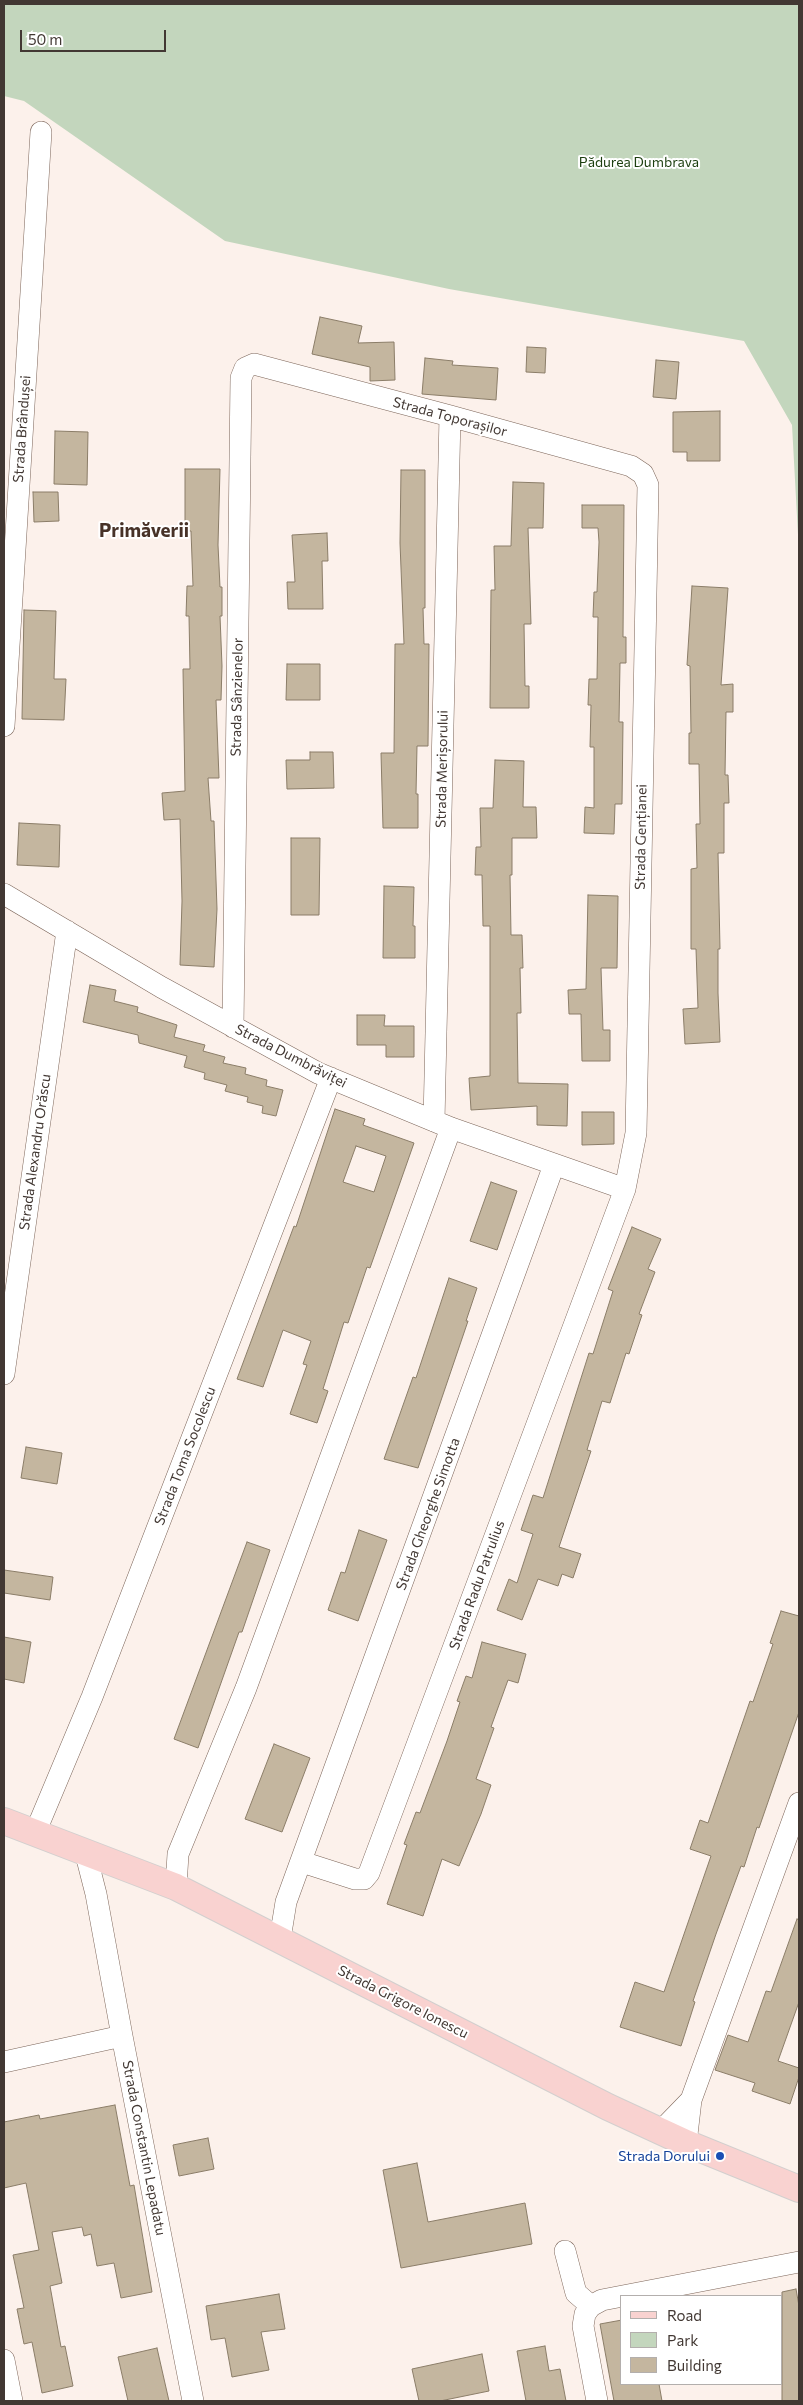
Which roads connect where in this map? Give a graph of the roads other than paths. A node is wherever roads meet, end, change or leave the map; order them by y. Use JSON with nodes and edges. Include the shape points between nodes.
{"nodes":[{"id":1,"x":41,"y":132,"type":"dead end"},
{"id":2,"x":244,"y":368,"type":"joint"},
{"id":3,"x":450,"y":416,"type":"junction"},
{"id":4,"x":648,"y":485,"type":"joint"},
{"id":5,"x":4,"y":726,"type":"edge"},
{"id":6,"x":4,"y":894,"type":"edge"},
{"id":7,"x":67,"y":931,"type":"junction"},
{"id":8,"x":234,"y":1027,"type":"junction"},
{"id":9,"x":331,"y":1078,"type":"junction"},
{"id":10,"x":443,"y":1125,"type":"junction"},
{"id":11,"x":554,"y":1165,"type":"junction"},
{"id":12,"x":625,"y":1189,"type":"junction"},
{"id":13,"x":4,"y":1374,"type":"edge"},
{"id":14,"x":799,"y":1803,"type":"edge"},
{"id":15,"x":4,"y":1821,"type":"edge"},
{"id":16,"x":35,"y":1833,"type":"junction"},
{"id":17,"x":85,"y":1851,"type":"junction"},
{"id":18,"x":302,"y":1862,"type":"junction"},
{"id":19,"x":118,"y":1864,"type":"junction"},
{"id":20,"x":164,"y":1882,"type":"junction"},
{"id":21,"x":96,"y":1894,"type":"junction"},
{"id":22,"x":286,"y":1902,"type":"junction"},
{"id":23,"x":257,"y":1927,"type":"junction"},
{"id":24,"x":280,"y":1939,"type":"junction"},
{"id":25,"x":122,"y":2036,"type":"junction"},
{"id":26,"x":4,"y":2062,"type":"edge"},
{"id":27,"x":691,"y":2100,"type":"junction"},
{"id":28,"x":660,"y":2132,"type":"junction"},
{"id":29,"x":686,"y":2143,"type":"junction"},
{"id":30,"x":799,"y":2189,"type":"edge"},
{"id":31,"x":565,"y":2250,"type":"dead end"},
{"id":32,"x":799,"y":2262,"type":"edge"},
{"id":33,"x":628,"y":2295,"type":"edge"},
{"id":34,"x":620,"y":2297,"type":"edge"},
{"id":35,"x":591,"y":2306,"type":"junction"},
{"id":36,"x":4,"y":2360,"type":"edge"},
{"id":37,"x":12,"y":2401,"type":"edge"},
{"id":38,"x":194,"y":2401,"type":"edge"},
{"id":39,"x":597,"y":2401,"type":"edge"}],
"edges":[{"from":1,"to":5,"type":"street","name":"Strada Brândușei"},
{"from":2,"to":3,"type":"street","name":"Strada Toporașilor","via":[[254,364]]},
{"from":2,"to":8,"type":"street","name":"Strada Sânzienelor","via":[[241,378]]},
{"from":3,"to":4,"type":"street","name":"Strada Toporașilor","via":[[631,466],[643,474]]},
{"from":3,"to":10,"type":"street","name":"Strada Merișorului"},
{"from":4,"to":12,"type":"street","name":"Strada Gențianei","via":[[636,1133]]},
{"from":6,"to":7,"type":"street","name":"Strada Dumbrăviței"},
{"from":7,"to":8,"type":"street","name":"Strada Dumbrăviței"},
{"from":7,"to":13,"type":"street","name":"Strada Alexandru Orăscu"},
{"from":8,"to":9,"type":"street","name":"Strada Dumbrăviței"},
{"from":9,"to":10,"type":"street","name":"Strada Dumbrăviței"},
{"from":9,"to":16,"type":"street","name":"Strada Toma Socolescu","via":[[96,1688]]},
{"from":10,"to":11,"type":"street","name":"Strada Dumbrăviței"},
{"from":10,"to":20,"type":"street","name":"Strada Merișorului","via":[[246,1688]]},
{"from":11,"to":12,"type":"street","name":"Strada Dumbrăviței"},
{"from":11,"to":18,"type":"street","name":"Strada Gheorghe Simotta"},
{"from":12,"to":18,"type":"street","name":"Strada Radu Patrulius","via":[[369,1873],[364,1879],[356,1880]]},
{"from":14,"to":27,"type":"street"},
{"from":15,"to":16,"type":"main road","name":"Strada Grigore Ionescu"},
{"from":16,"to":17,"type":"main road","name":"Strada Grigore Ionescu"},
{"from":17,"to":19,"type":"main road","name":"Strada Grigore Ionescu"},
{"from":17,"to":21,"type":"street","name":"Strada Constantin Lepadatu"},
{"from":18,"to":22,"type":"street"},
{"from":19,"to":20,"type":"main road","name":"Strada Grigore Ionescu"},
{"from":19,"to":21,"type":"street"},
{"from":20,"to":23,"type":"main road","name":"Strada Grigore Ionescu"},
{"from":21,"to":25,"type":"street","name":"Strada Constantin Lepadatu"},
{"from":22,"to":23,"type":"street"},
{"from":22,"to":24,"type":"street"},
{"from":23,"to":24,"type":"main road","name":"Strada Grigore Ionescu"},
{"from":24,"to":28,"type":"main road","name":"Strada Grigore Ionescu"},
{"from":25,"to":26,"type":"street"},
{"from":25,"to":38,"type":"street","name":"Strada Constantin Lepadatu"},
{"from":27,"to":28,"type":"street"},
{"from":27,"to":29,"type":"street"},
{"from":28,"to":29,"type":"main road","name":"Strada Grigore Ionescu"},
{"from":29,"to":30,"type":"main road","name":"Strada Grigore Ionescu"},
{"from":31,"to":35,"type":"street","via":[[576,2293]]},
{"from":32,"to":33,"type":"street"},
{"from":34,"to":35,"type":"street"},
{"from":35,"to":39,"type":"street","via":[[585,2314],[583,2326]]},
{"from":36,"to":37,"type":"street"}]}
